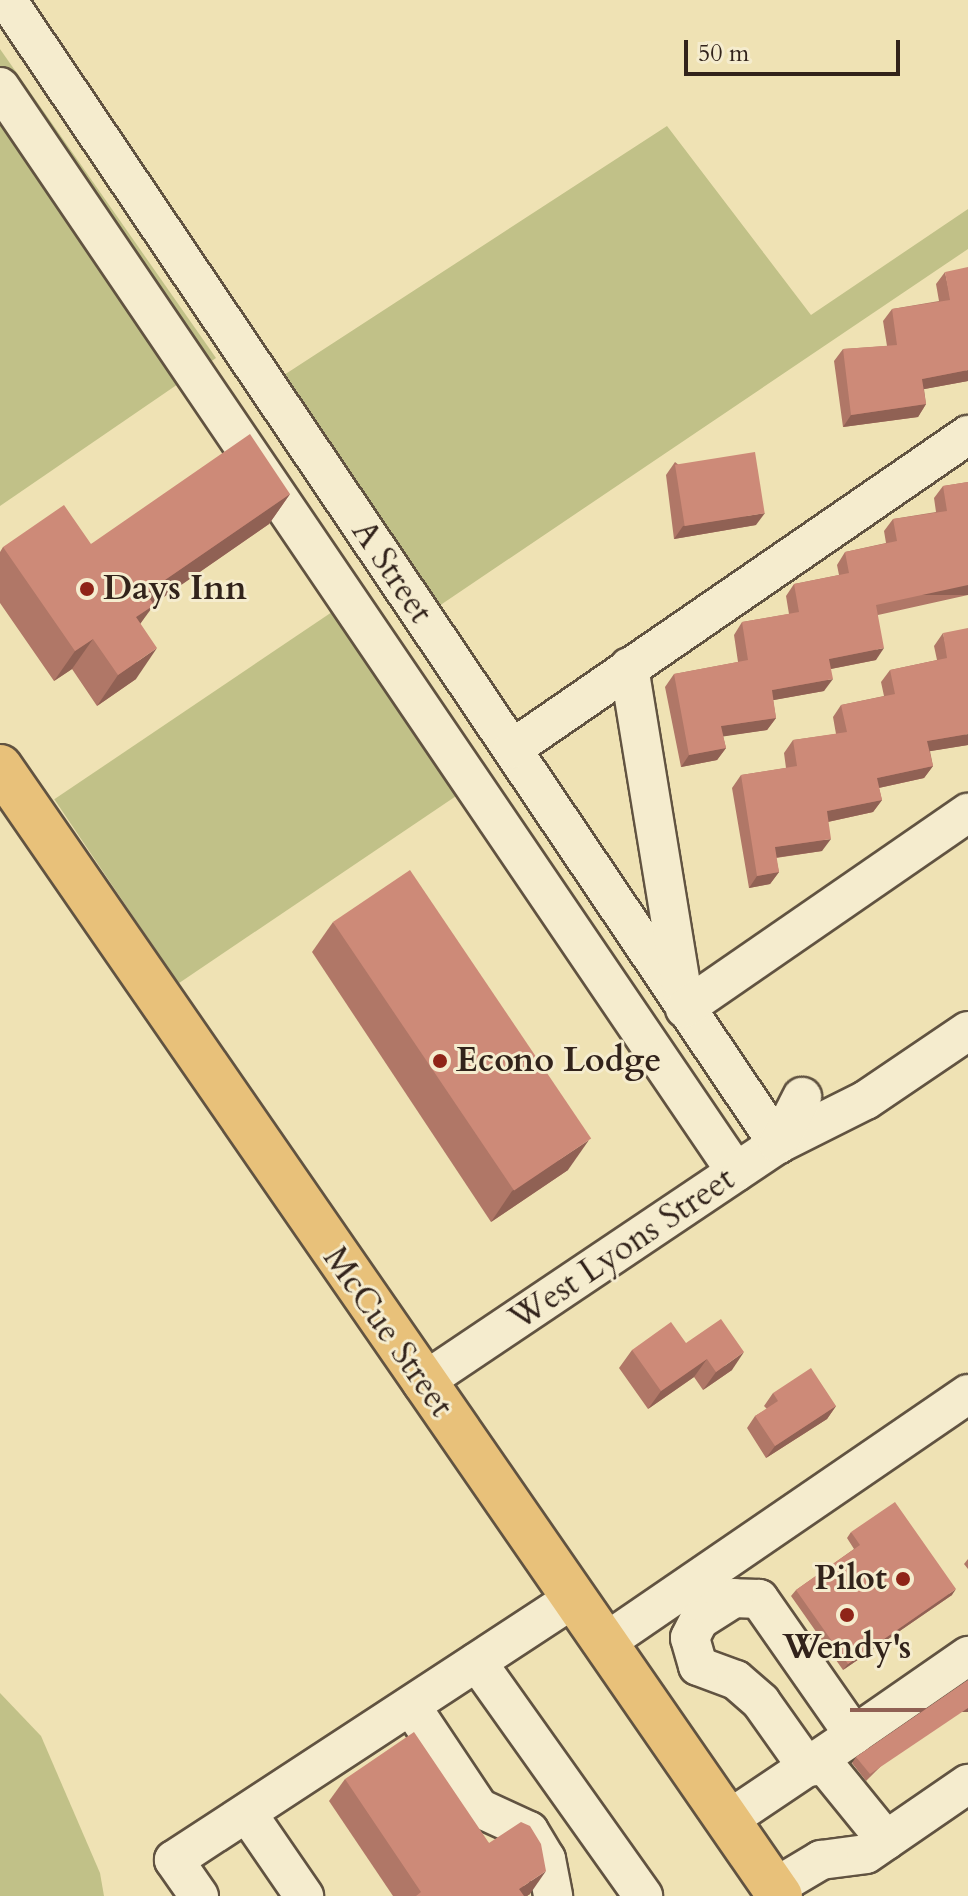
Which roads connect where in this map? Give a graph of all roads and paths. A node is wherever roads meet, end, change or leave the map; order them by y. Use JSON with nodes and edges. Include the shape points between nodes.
{"nodes":[{"id":1,"x":7,"y":0,"type":"edge"},
{"id":2,"x":0,"y":87,"type":"edge"},
{"id":3,"x":968,"y":435,"type":"edge"},
{"id":4,"x":629,"y":667,"type":"junction"},
{"id":5,"x":512,"y":749,"type":"junction"},
{"id":6,"x":0,"y":767,"type":"edge"},
{"id":7,"x":968,"y":813,"type":"edge"},
{"id":8,"x":685,"y":1008,"type":"junction"},
{"id":9,"x":968,"y":1031,"type":"edge"},
{"id":10,"x":802,"y":1097,"type":"dead end"},
{"id":11,"x":778,"y":1144,"type":"junction"},
{"id":12,"x":736,"y":1172,"type":"junction"},
{"id":13,"x":422,"y":1383,"type":"junction"},
{"id":14,"x":964,"y":1404,"type":"edge"},
{"id":15,"x":575,"y":1598,"type":"junction"},
{"id":16,"x":606,"y":1642,"type":"junction"},
{"id":17,"x":968,"y":1656,"type":"edge"},
{"id":18,"x":477,"y":1662,"type":"junction"},
{"id":19,"x":411,"y":1706,"type":"junction"},
{"id":20,"x":854,"y":1735,"type":"junction"},
{"id":21,"x":807,"y":1767,"type":"junction"},
{"id":22,"x":968,"y":1784,"type":"edge"},
{"id":23,"x":479,"y":1808,"type":"junction"},
{"id":24,"x":247,"y":1813,"type":"junction"},
{"id":25,"x":728,"y":1820,"type":"junction"},
{"id":26,"x":886,"y":1840,"type":"junction"},
{"id":27,"x":503,"y":1846,"type":"edge"},
{"id":28,"x":777,"y":1892,"type":"edge"},
{"id":29,"x":541,"y":1895,"type":"edge"},
{"id":30,"x":199,"y":1896,"type":"edge"},
{"id":31,"x":304,"y":1896,"type":"edge"},
{"id":32,"x":643,"y":1896,"type":"edge"}],
"edges":[{"from":1,"to":5,"type":"street","name":"A Street"},
{"from":2,"to":12,"type":"street"},
{"from":3,"to":4,"type":"street"},
{"from":4,"to":5,"type":"street"},
{"from":4,"to":8,"type":"street"},
{"from":5,"to":8,"type":"street","name":"A Street"},
{"from":6,"to":13,"type":"main road","name":"McCue Street"},
{"from":7,"to":8,"type":"street"},
{"from":8,"to":11,"type":"street","name":"A Street"},
{"from":9,"to":11,"type":"street","via":[[866,1100]]},
{"from":10,"to":11,"type":"street","name":"West Lyons Street"},
{"from":11,"to":12,"type":"street","name":"West Lyons Street"},
{"from":12,"to":13,"type":"street","name":"West Lyons Street"},
{"from":13,"to":15,"type":"main road","name":"McCue Street"},
{"from":14,"to":16,"type":"street"},
{"from":15,"to":16,"type":"main road","name":"McCue Street"},
{"from":15,"to":18,"type":"street"},
{"from":16,"to":25,"type":"main road","name":"McCue Street"},
{"from":17,"to":20,"type":"street"},
{"from":18,"to":19,"type":"street"},
{"from":18,"to":32,"type":"street"},
{"from":19,"to":23,"type":"street"},
{"from":19,"to":24,"type":"street"},
{"from":20,"to":21,"type":"street"},
{"from":20,"to":21,"type":"street","via":[[759,1599],[734,1598],[699,1620],[690,1638],[698,1666],[736,1680],[761,1702]]},
{"from":21,"to":25,"type":"street"},
{"from":21,"to":26,"type":"street","via":[[825,1765]]},
{"from":22,"to":26,"type":"street"},
{"from":23,"to":27,"type":"street"},
{"from":23,"to":29,"type":"street","via":[[529,1831],[546,1859]]},
{"from":24,"to":30,"type":"street","via":[[174,1860]]},
{"from":24,"to":31,"type":"street"},
{"from":25,"to":28,"type":"main road","name":"McCue Street"},
{"from":26,"to":28,"type":"street","via":[[866,1854],[821,1860]]}]}
